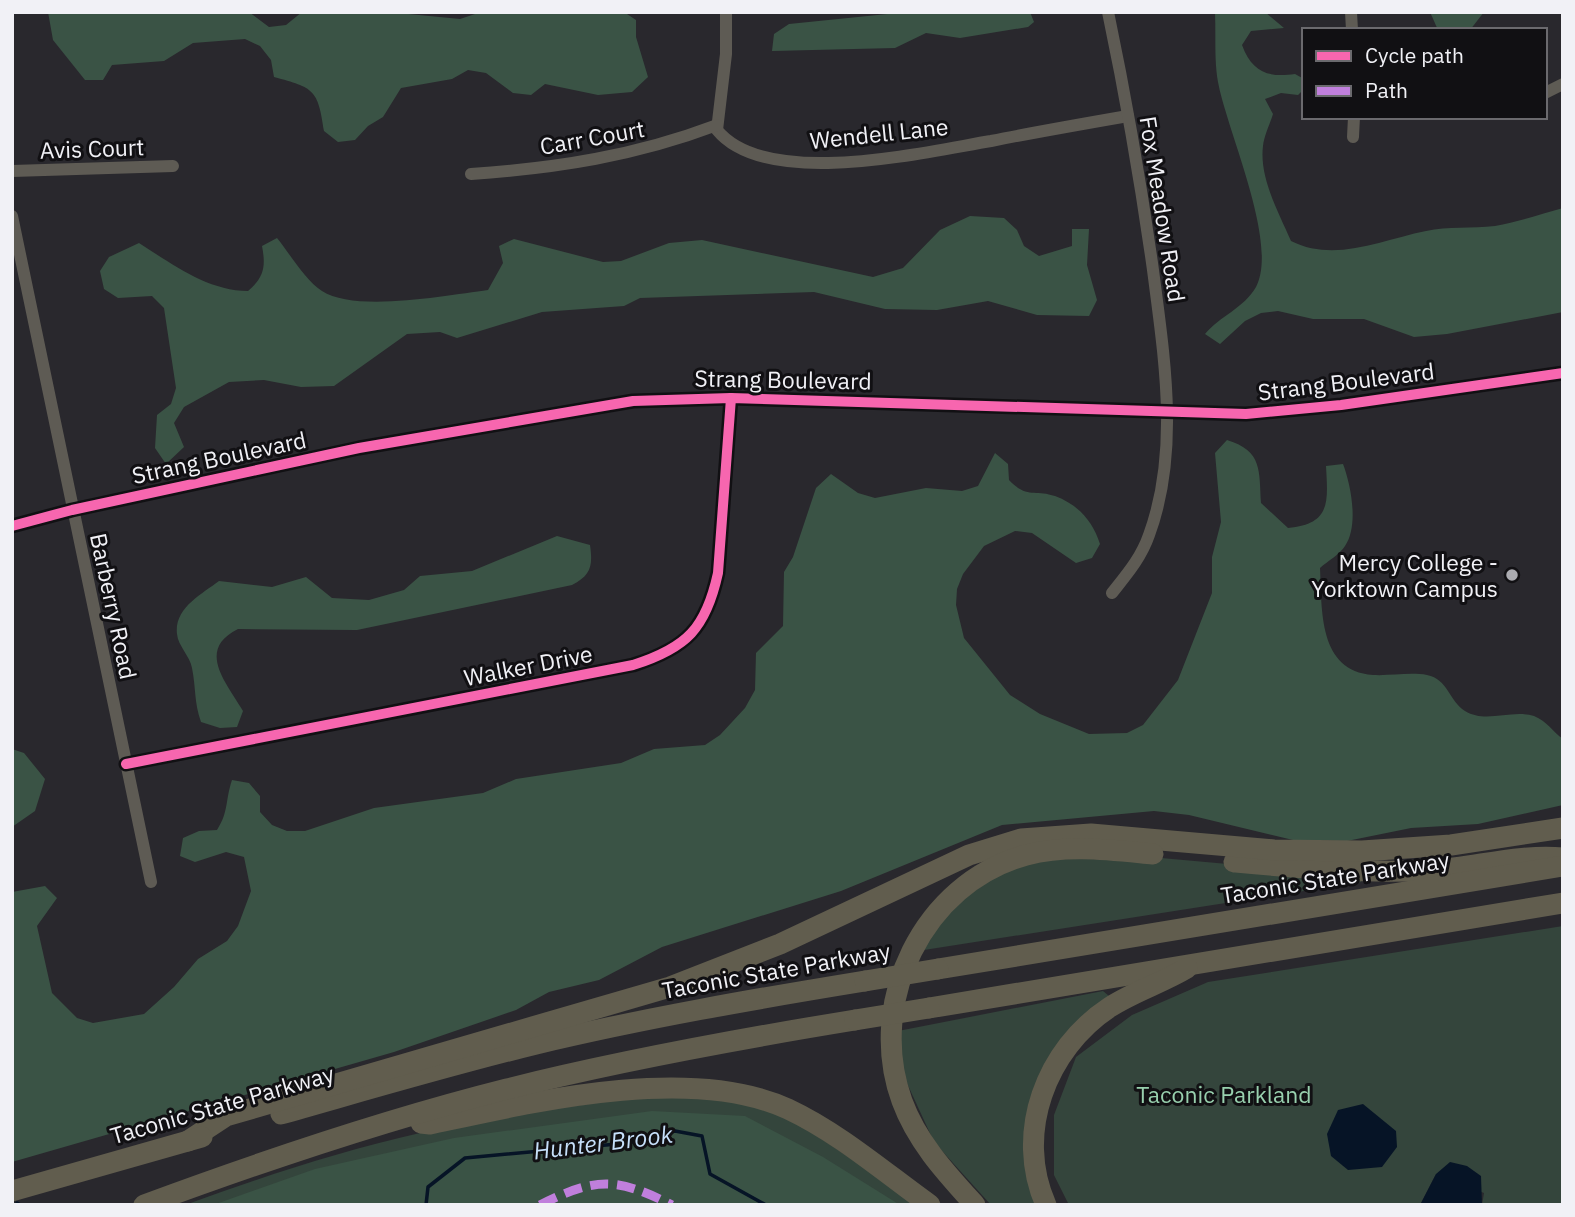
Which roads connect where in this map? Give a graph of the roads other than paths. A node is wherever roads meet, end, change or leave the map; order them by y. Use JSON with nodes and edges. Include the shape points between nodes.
{"nodes":[{"id":1,"x":726,"y":12,"type":"edge"},
{"id":2,"x":1108,"y":12,"type":"edge"},
{"id":3,"x":1563,"y":85,"type":"edge"},
{"id":4,"x":1547,"y":92,"type":"edge"},
{"id":5,"x":1128,"y":116,"type":"junction"},
{"id":6,"x":1354,"y":119,"type":"edge"},
{"id":7,"x":717,"y":125,"type":"junction"},
{"id":8,"x":1353,"y":136,"type":"dead end"},
{"id":9,"x":173,"y":166,"type":"dead end"},
{"id":10,"x":12,"y":172,"type":"edge"},
{"id":11,"x":471,"y":174,"type":"dead end"},
{"id":12,"x":12,"y":216,"type":"edge"},
{"id":13,"x":1563,"y":373,"type":"edge"},
{"id":14,"x":731,"y":398,"type":"junction"},
{"id":15,"x":1167,"y":414,"type":"junction"},
{"id":16,"x":72,"y":510,"type":"junction"},
{"id":17,"x":12,"y":526,"type":"edge"},
{"id":18,"x":1112,"y":593,"type":"dead end"},
{"id":19,"x":126,"y":764,"type":"junction"},
{"id":20,"x":1563,"y":828,"type":"edge"},
{"id":21,"x":1563,"y":858,"type":"edge"},
{"id":22,"x":1563,"y":866,"type":"edge"},
{"id":23,"x":151,"y":881,"type":"dead end"},
{"id":24,"x":1563,"y":903,"type":"edge"},
{"id":25,"x":1196,"y":962,"type":"junction"},
{"id":26,"x":394,"y":1120,"type":"junction"},
{"id":27,"x":188,"y":1141,"type":"junction"},
{"id":28,"x":12,"y":1191,"type":"edge"},
{"id":29,"x":144,"y":1205,"type":"edge"},
{"id":30,"x":930,"y":1205,"type":"edge"},
{"id":31,"x":975,"y":1205,"type":"edge"},
{"id":32,"x":1046,"y":1205,"type":"edge"}],
"edges":[{"from":1,"to":7,"type":"street"},
{"from":2,"to":5,"type":"street","name":"Fox Meadow Road"},
{"from":3,"to":4,"type":"street"},
{"from":5,"to":7,"type":"street","name":"Wendell Lane","via":[[836,164],[778,159],[749,151],[723,137]]},
{"from":5,"to":15,"type":"street","name":"Fox Meadow Road","via":[[1158,307]]},
{"from":6,"to":8,"type":"street"},
{"from":7,"to":11,"type":"street","name":"Carr Court","via":[[643,151],[600,160]]},
{"from":9,"to":10,"type":"street","name":"Avis Court"},
{"from":12,"to":16,"type":"street","name":"Barberry Road"},
{"from":13,"to":15,"type":"street","name":"Strang Boulevard","via":[[1340,405],[1246,414]]},
{"from":14,"to":15,"type":"street","name":"Strang Boulevard"},
{"from":14,"to":16,"type":"street","name":"Strang Boulevard","via":[[672,398],[598,406],[359,448]]},
{"from":14,"to":19,"type":"street","name":"Walker Drive","via":[[718,573],[712,599],[688,640],[633,665]]},
{"from":15,"to":18,"type":"street","name":"Fox Meadow Road","via":[[1151,532],[1142,553]]},
{"from":16,"to":17,"type":"street","name":"Strang Boulevard"},
{"from":16,"to":19,"type":"street","name":"Barberry Road"},
{"from":19,"to":23,"type":"street","name":"Barberry Road"},
{"from":20,"to":27,"type":"highway","via":[[1451,845],[1350,852],[1091,834],[1021,839],[969,855],[810,931],[699,976],[600,1009],[226,1116]]},
{"from":21,"to":31,"type":"highway","via":[[1537,855],[1460,868],[1365,871],[1070,849],[1026,855],[981,876],[951,899],[919,936],[899,984],[891,1028],[895,1076],[913,1124],[933,1156]]},
{"from":22,"to":27,"type":"highway","name":"Taconic State Parkway","bridge":true,"via":[[670,1014],[448,1066]]},
{"from":24,"to":25,"type":"highway"},
{"from":25,"to":26,"type":"highway","bridge":true,"via":[[638,1059]]},
{"from":25,"to":32,"type":"highway","via":[[1160,985],[1105,1010],[1055,1065],[1039,1099],[1033,1136],[1036,1174]]},
{"from":26,"to":29,"type":"highway"},
{"from":26,"to":30,"type":"highway","via":[[430,1124],[642,1090],[724,1091],[762,1100],[810,1121]]},
{"from":27,"to":28,"type":"highway","name":"Taconic State Parkway"}]}
